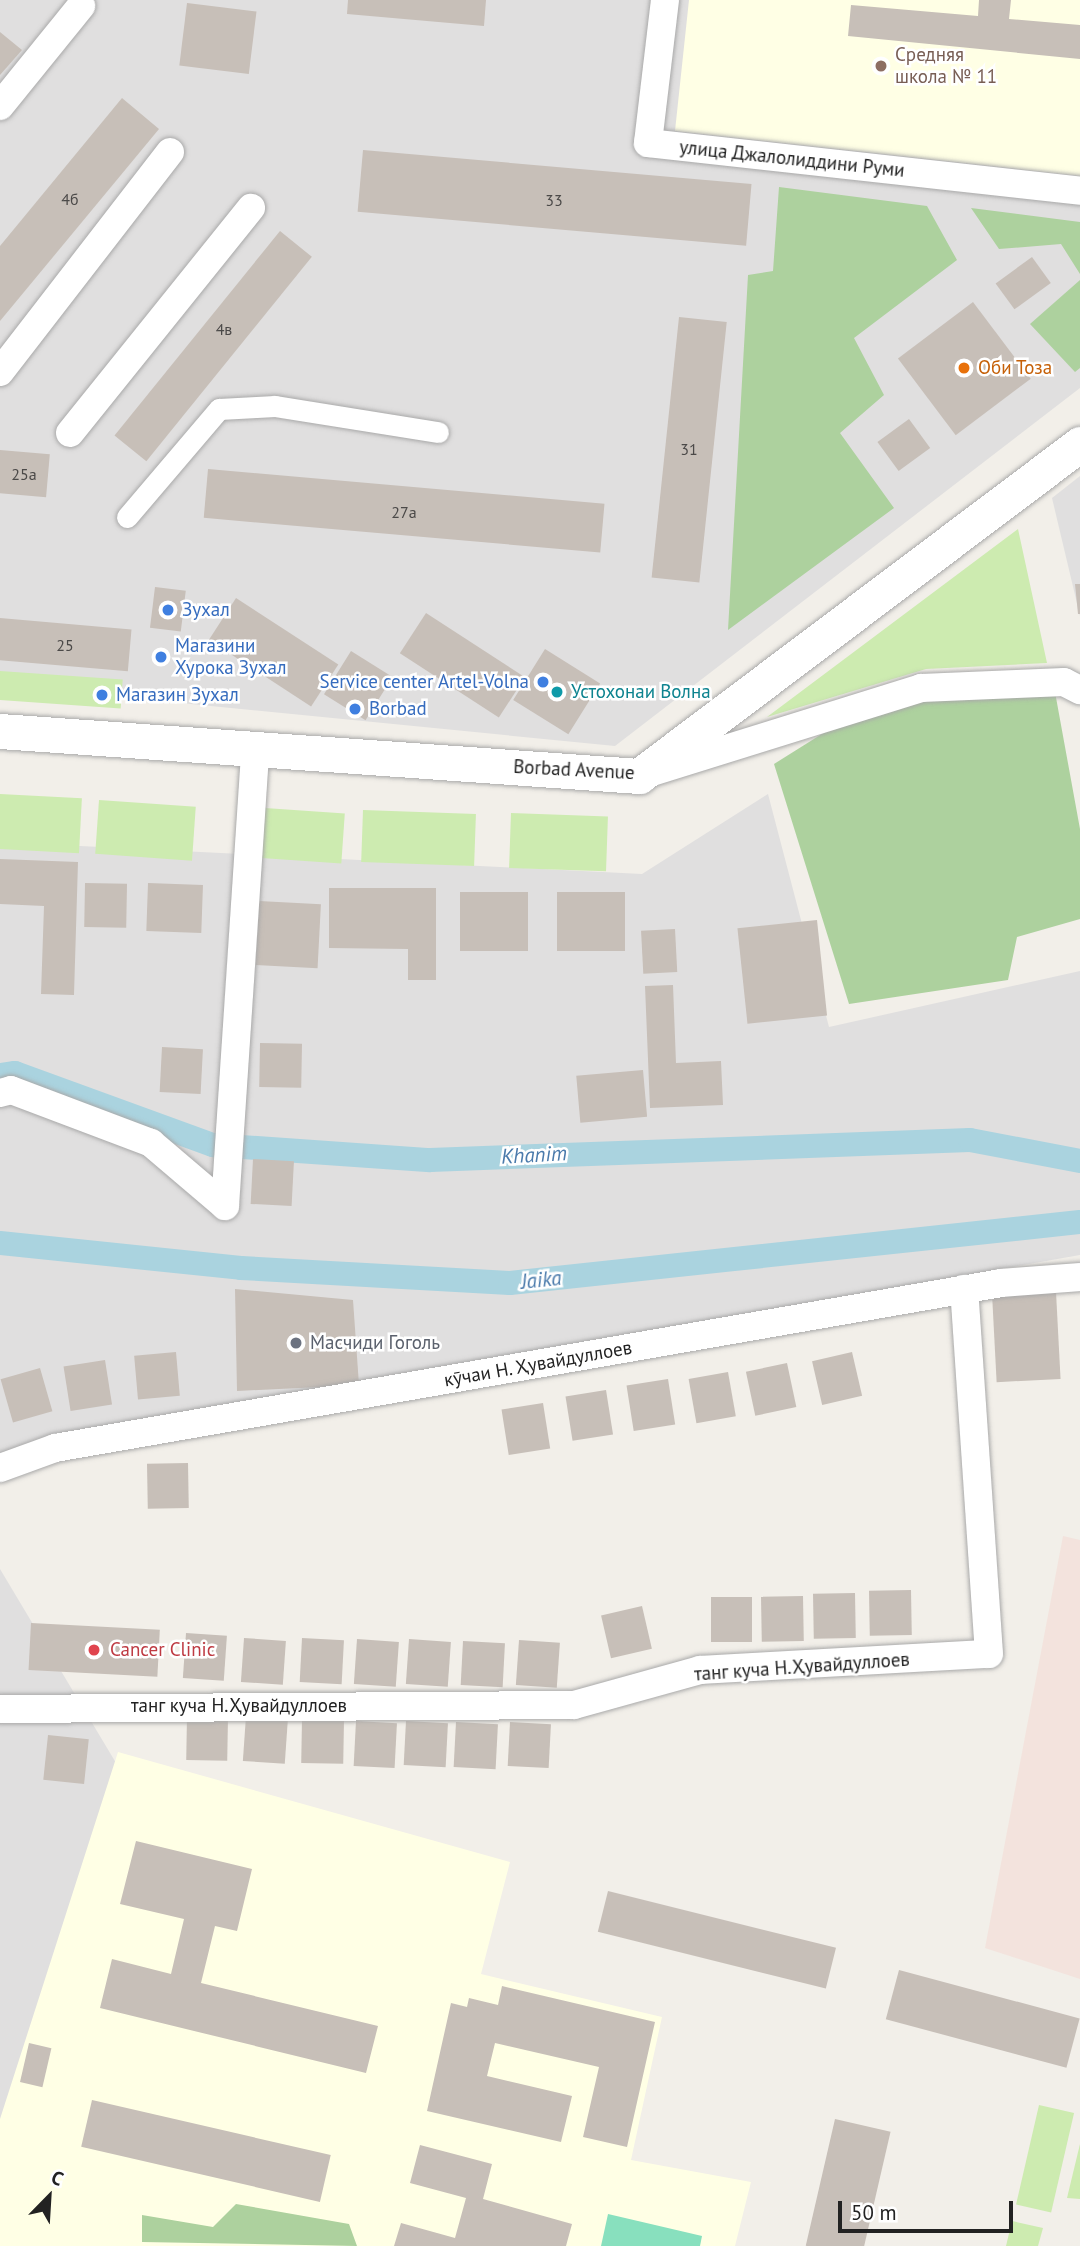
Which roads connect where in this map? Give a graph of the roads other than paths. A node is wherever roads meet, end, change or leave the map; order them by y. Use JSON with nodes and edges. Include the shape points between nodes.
{"nodes":[{"id":1,"x":665,"y":0,"type":"edge"},
{"id":2,"x":81,"y":6,"type":"dead end"},
{"id":3,"x":0,"y":106,"type":"edge"},
{"id":4,"x":170,"y":152,"type":"dead end"},
{"id":5,"x":1080,"y":191,"type":"edge"},
{"id":6,"x":251,"y":208,"type":"dead end"},
{"id":7,"x":0,"y":372,"type":"edge"},
{"id":8,"x":69,"y":432,"type":"dead end"},
{"id":9,"x":438,"y":432,"type":"dead end"},
{"id":10,"x":1080,"y":444,"type":"edge"},
{"id":11,"x":127,"y":517,"type":"dead end"},
{"id":12,"x":1080,"y":690,"type":"edge"},
{"id":13,"x":0,"y":731,"type":"edge"},
{"id":14,"x":255,"y":749,"type":"junction"},
{"id":15,"x":639,"y":776,"type":"junction"},
{"id":16,"x":0,"y":1093,"type":"edge"},
{"id":17,"x":1080,"y":1277,"type":"edge"},
{"id":18,"x":964,"y":1289,"type":"junction"},
{"id":19,"x":0,"y":1468,"type":"edge"},
{"id":20,"x":0,"y":1709,"type":"edge"}],
"edges":[{"from":1,"to":5,"type":"street","name":"улица Джалолиддини Руми","via":[[648,143]]},
{"from":2,"to":3,"type":"street"},
{"from":4,"to":7,"type":"street"},
{"from":6,"to":8,"type":"street"},
{"from":9,"to":11,"type":"street","via":[[275,406],[219,409]]},
{"from":10,"to":15,"type":"street","name":"Borbad Avenue"},
{"from":12,"to":15,"type":"street","via":[[1064,682],[921,688]]},
{"from":13,"to":14,"type":"street","name":"Borbad Avenue"},
{"from":14,"to":15,"type":"street","name":"Borbad Avenue"},
{"from":14,"to":16,"type":"street","via":[[225,1206],[151,1143],[11,1090]]},
{"from":17,"to":18,"type":"street","name":"кӯчаи Н. Ҳувайдуллоев"},
{"from":18,"to":19,"type":"street","name":"кӯчаи Н. Ҳувайдуллоев","via":[[55,1448]]},
{"from":18,"to":20,"type":"street","name":"танг куча Н.Ҳувайдуллоев","via":[[989,1654],[700,1670],[574,1705]]}]}
